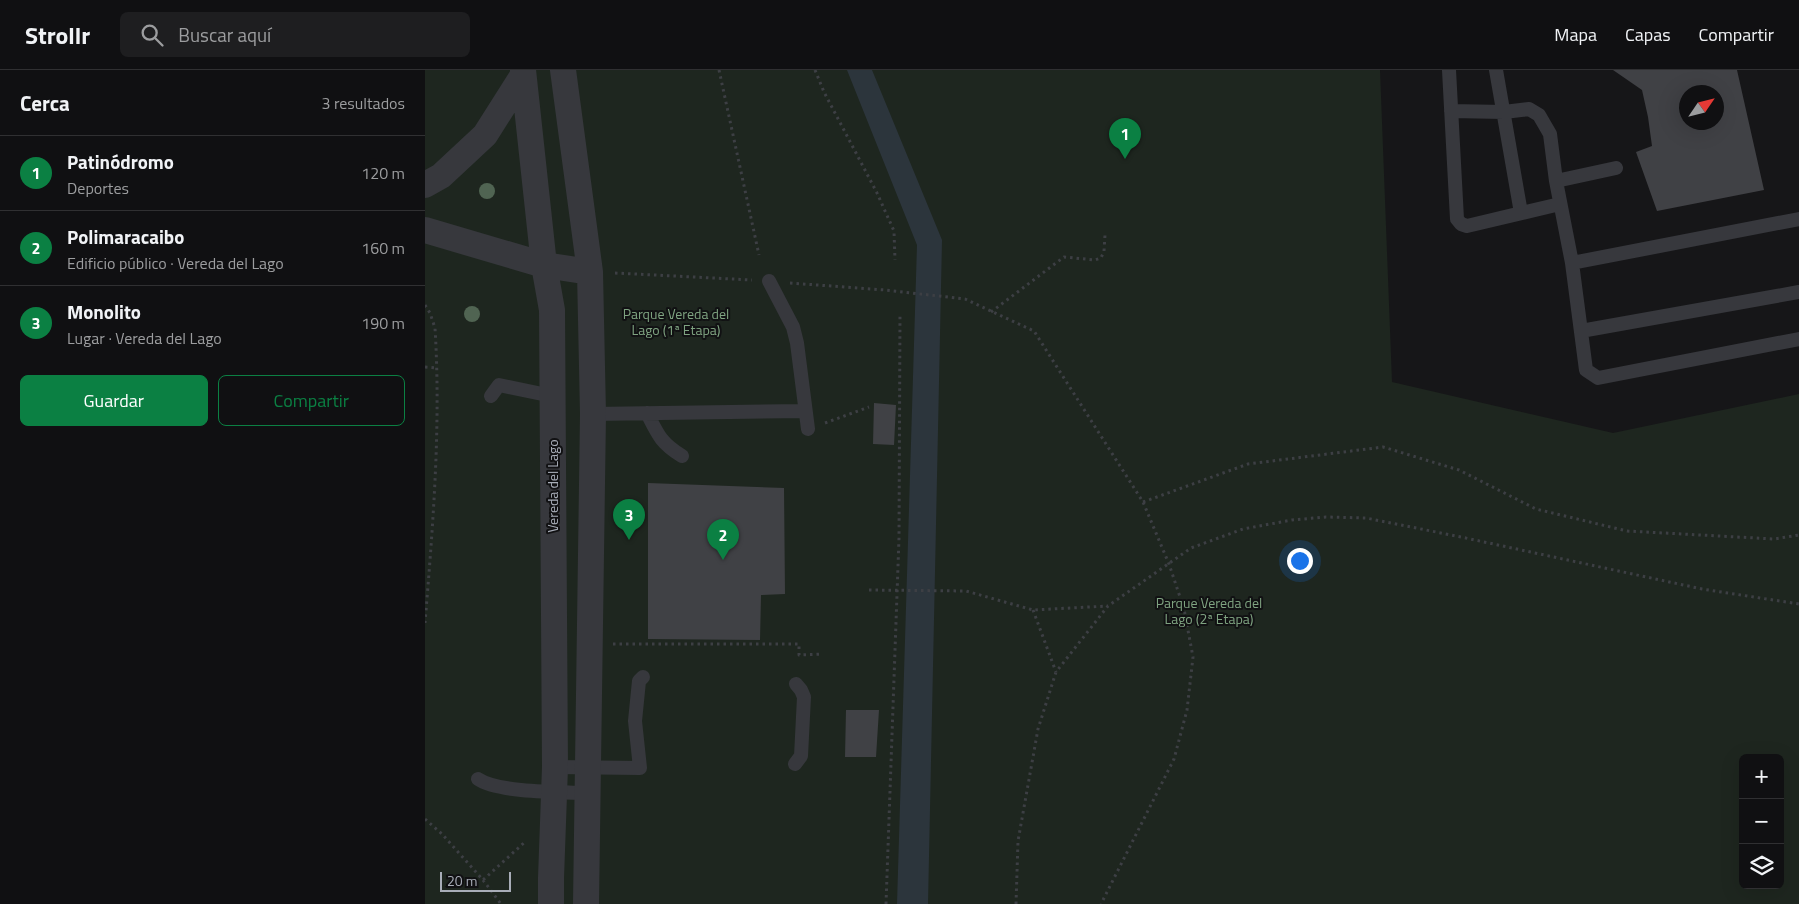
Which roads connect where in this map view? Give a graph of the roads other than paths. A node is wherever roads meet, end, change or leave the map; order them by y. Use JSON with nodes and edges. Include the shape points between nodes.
{"nodes":[{"id":1,"x":563,"y":70,"type":"edge"},
{"id":2,"x":1449,"y":70,"type":"edge"},
{"id":3,"x":1496,"y":70,"type":"edge"},
{"id":4,"x":523,"y":73,"type":"edge"},
{"id":5,"x":1451,"y":111,"type":"junction"},
{"id":6,"x":1504,"y":112,"type":"junction"},
{"id":7,"x":1616,"y":168,"type":"dead end"},
{"id":8,"x":1556,"y":181,"type":"junction"},
{"id":9,"x":425,"y":185,"type":"edge"},
{"id":10,"x":1560,"y":204,"type":"junction"},
{"id":11,"x":1521,"y":213,"type":"junction"},
{"id":12,"x":1799,"y":219,"type":"edge"},
{"id":13,"x":425,"y":230,"type":"edge"},
{"id":14,"x":1572,"y":263,"type":"junction"},
{"id":15,"x":544,"y":265,"type":"junction"},
{"id":16,"x":590,"y":272,"type":"junction"},
{"id":17,"x":769,"y":281,"type":"road end"},
{"id":18,"x":1799,"y":292,"type":"edge"},
{"id":19,"x":1581,"y":331,"type":"junction"},
{"id":20,"x":1799,"y":339,"type":"edge"},
{"id":21,"x":491,"y":396,"type":"dead end"},
{"id":22,"x":552,"y":396,"type":"junction"},
{"id":23,"x":805,"y":411,"type":"junction"},
{"id":24,"x":593,"y":414,"type":"junction"},
{"id":25,"x":647,"y":414,"type":"junction"},
{"id":26,"x":808,"y":429,"type":"road end"},
{"id":27,"x":682,"y":456,"type":"dead end"},
{"id":28,"x":643,"y":677,"type":"dead end"},
{"id":29,"x":796,"y":684,"type":"dead end"},
{"id":30,"x":795,"y":764,"type":"dead end"},
{"id":31,"x":479,"y":779,"type":"dead end"},
{"id":32,"x":555,"y":779,"type":"junction"},
{"id":33,"x":588,"y":781,"type":"junction"},
{"id":34,"x":551,"y":904,"type":"edge"},
{"id":35,"x":586,"y":904,"type":"edge"}],
"edges":[{"from":1,"to":16,"type":"street"},
{"from":2,"to":5,"type":"lane"},
{"from":3,"to":6,"type":"lane"},
{"from":4,"to":9,"type":"street","via":[[485,135],[441,176]]},
{"from":4,"to":15,"type":"street","name":"Vereda del Lago"},
{"from":5,"to":6,"type":"lane"},
{"from":5,"to":11,"type":"lane","via":[[1457,219],[1467,226]]},
{"from":6,"to":8,"type":"lane","via":[[1529,109],[1539,116],[1551,134]]},
{"from":6,"to":11,"type":"lane"},
{"from":7,"to":8,"type":"lane"},
{"from":8,"to":10,"type":"lane"},
{"from":10,"to":11,"type":"lane"},
{"from":10,"to":14,"type":"lane"},
{"from":12,"to":14,"type":"lane"},
{"from":13,"to":15,"type":"street"},
{"from":14,"to":19,"type":"lane"},
{"from":15,"to":16,"type":"street"},
{"from":15,"to":22,"type":"street","name":"Vereda del Lago","via":[[551,310]]},
{"from":16,"to":24,"type":"street"},
{"from":17,"to":23,"type":"lane","via":[[793,327]]},
{"from":18,"to":19,"type":"lane"},
{"from":19,"to":20,"type":"lane","via":[[1586,370],[1598,378]]},
{"from":21,"to":22,"type":"lane","via":[[499,385]]},
{"from":22,"to":32,"type":"street","name":"Vereda del Lago"},
{"from":23,"to":25,"type":"lane"},
{"from":23,"to":26,"type":"lane"},
{"from":24,"to":25,"type":"lane"},
{"from":24,"to":33,"type":"street"},
{"from":25,"to":27,"type":"lane","via":[[659,439]]},
{"from":28,"to":33,"type":"lane","via":[[639,681],[635,721],[640,768]]},
{"from":29,"to":30,"type":"lane","via":[[804,697],[801,756]]},
{"from":31,"to":32,"type":"lane","via":[[485,784],[529,791]]},
{"from":32,"to":33,"type":"lane"},
{"from":32,"to":33,"type":"lane"},
{"from":32,"to":34,"type":"street","name":"Vereda del Lago"},
{"from":33,"to":35,"type":"street"}]}
